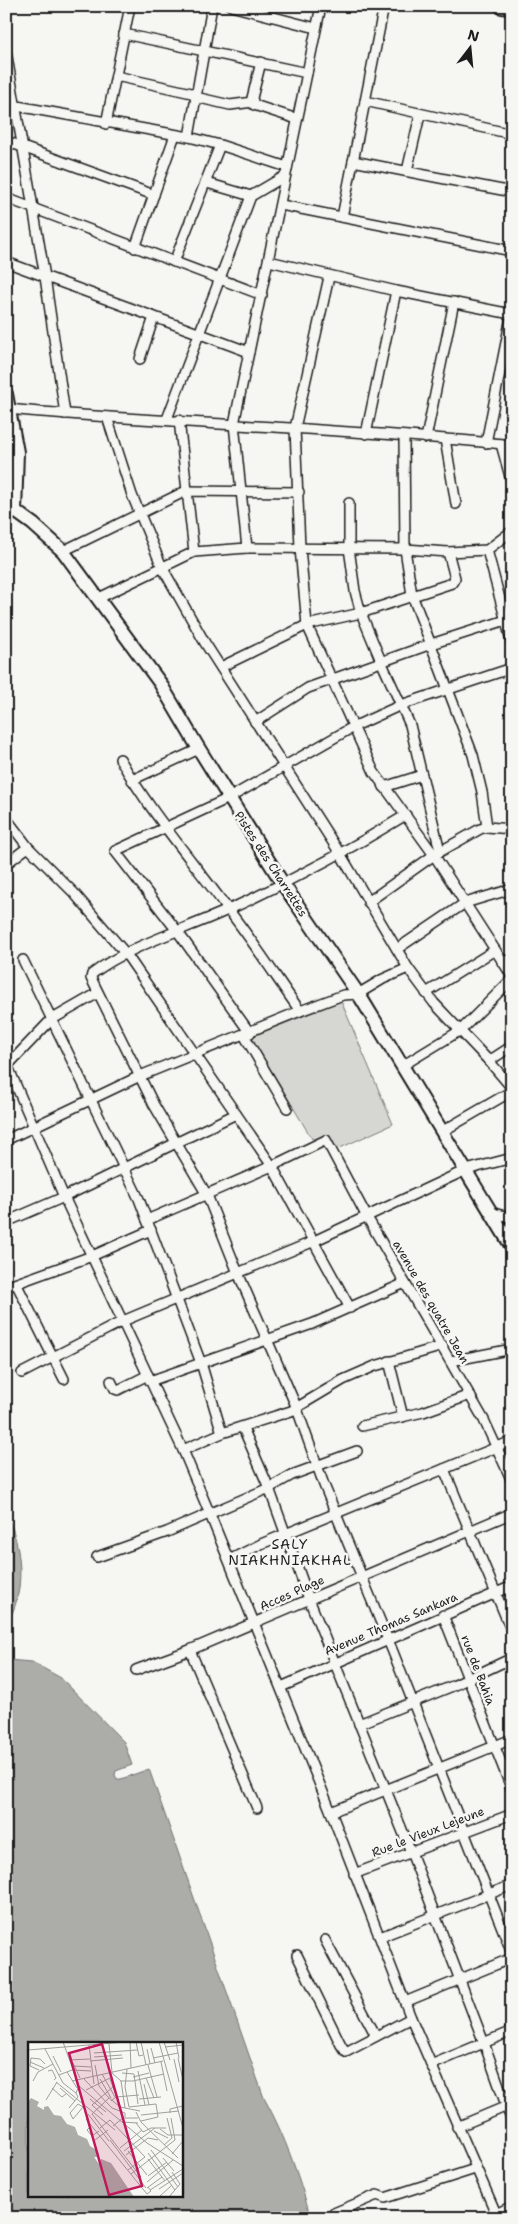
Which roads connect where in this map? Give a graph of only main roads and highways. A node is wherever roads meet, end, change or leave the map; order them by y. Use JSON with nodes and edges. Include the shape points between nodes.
{"nodes":[{"id":1,"x":502,"y":6,"type":"edge"},
{"id":2,"x":512,"y":8,"type":"edge"},
{"id":3,"x":6,"y":394,"type":"edge"},
{"id":4,"x":8,"y":409,"type":"edge"},
{"id":5,"x":512,"y":1247,"type":"edge"}],
"edges":[{"from":1,"to":2,"type":"main road"},
{"from":3,"to":4,"type":"main road"},
{"from":4,"to":5,"type":"main road","name":"Pistes des Charrettes","via":[[17,452],[16,511],[63,551],[160,683],[283,884],[358,994]]}]}
